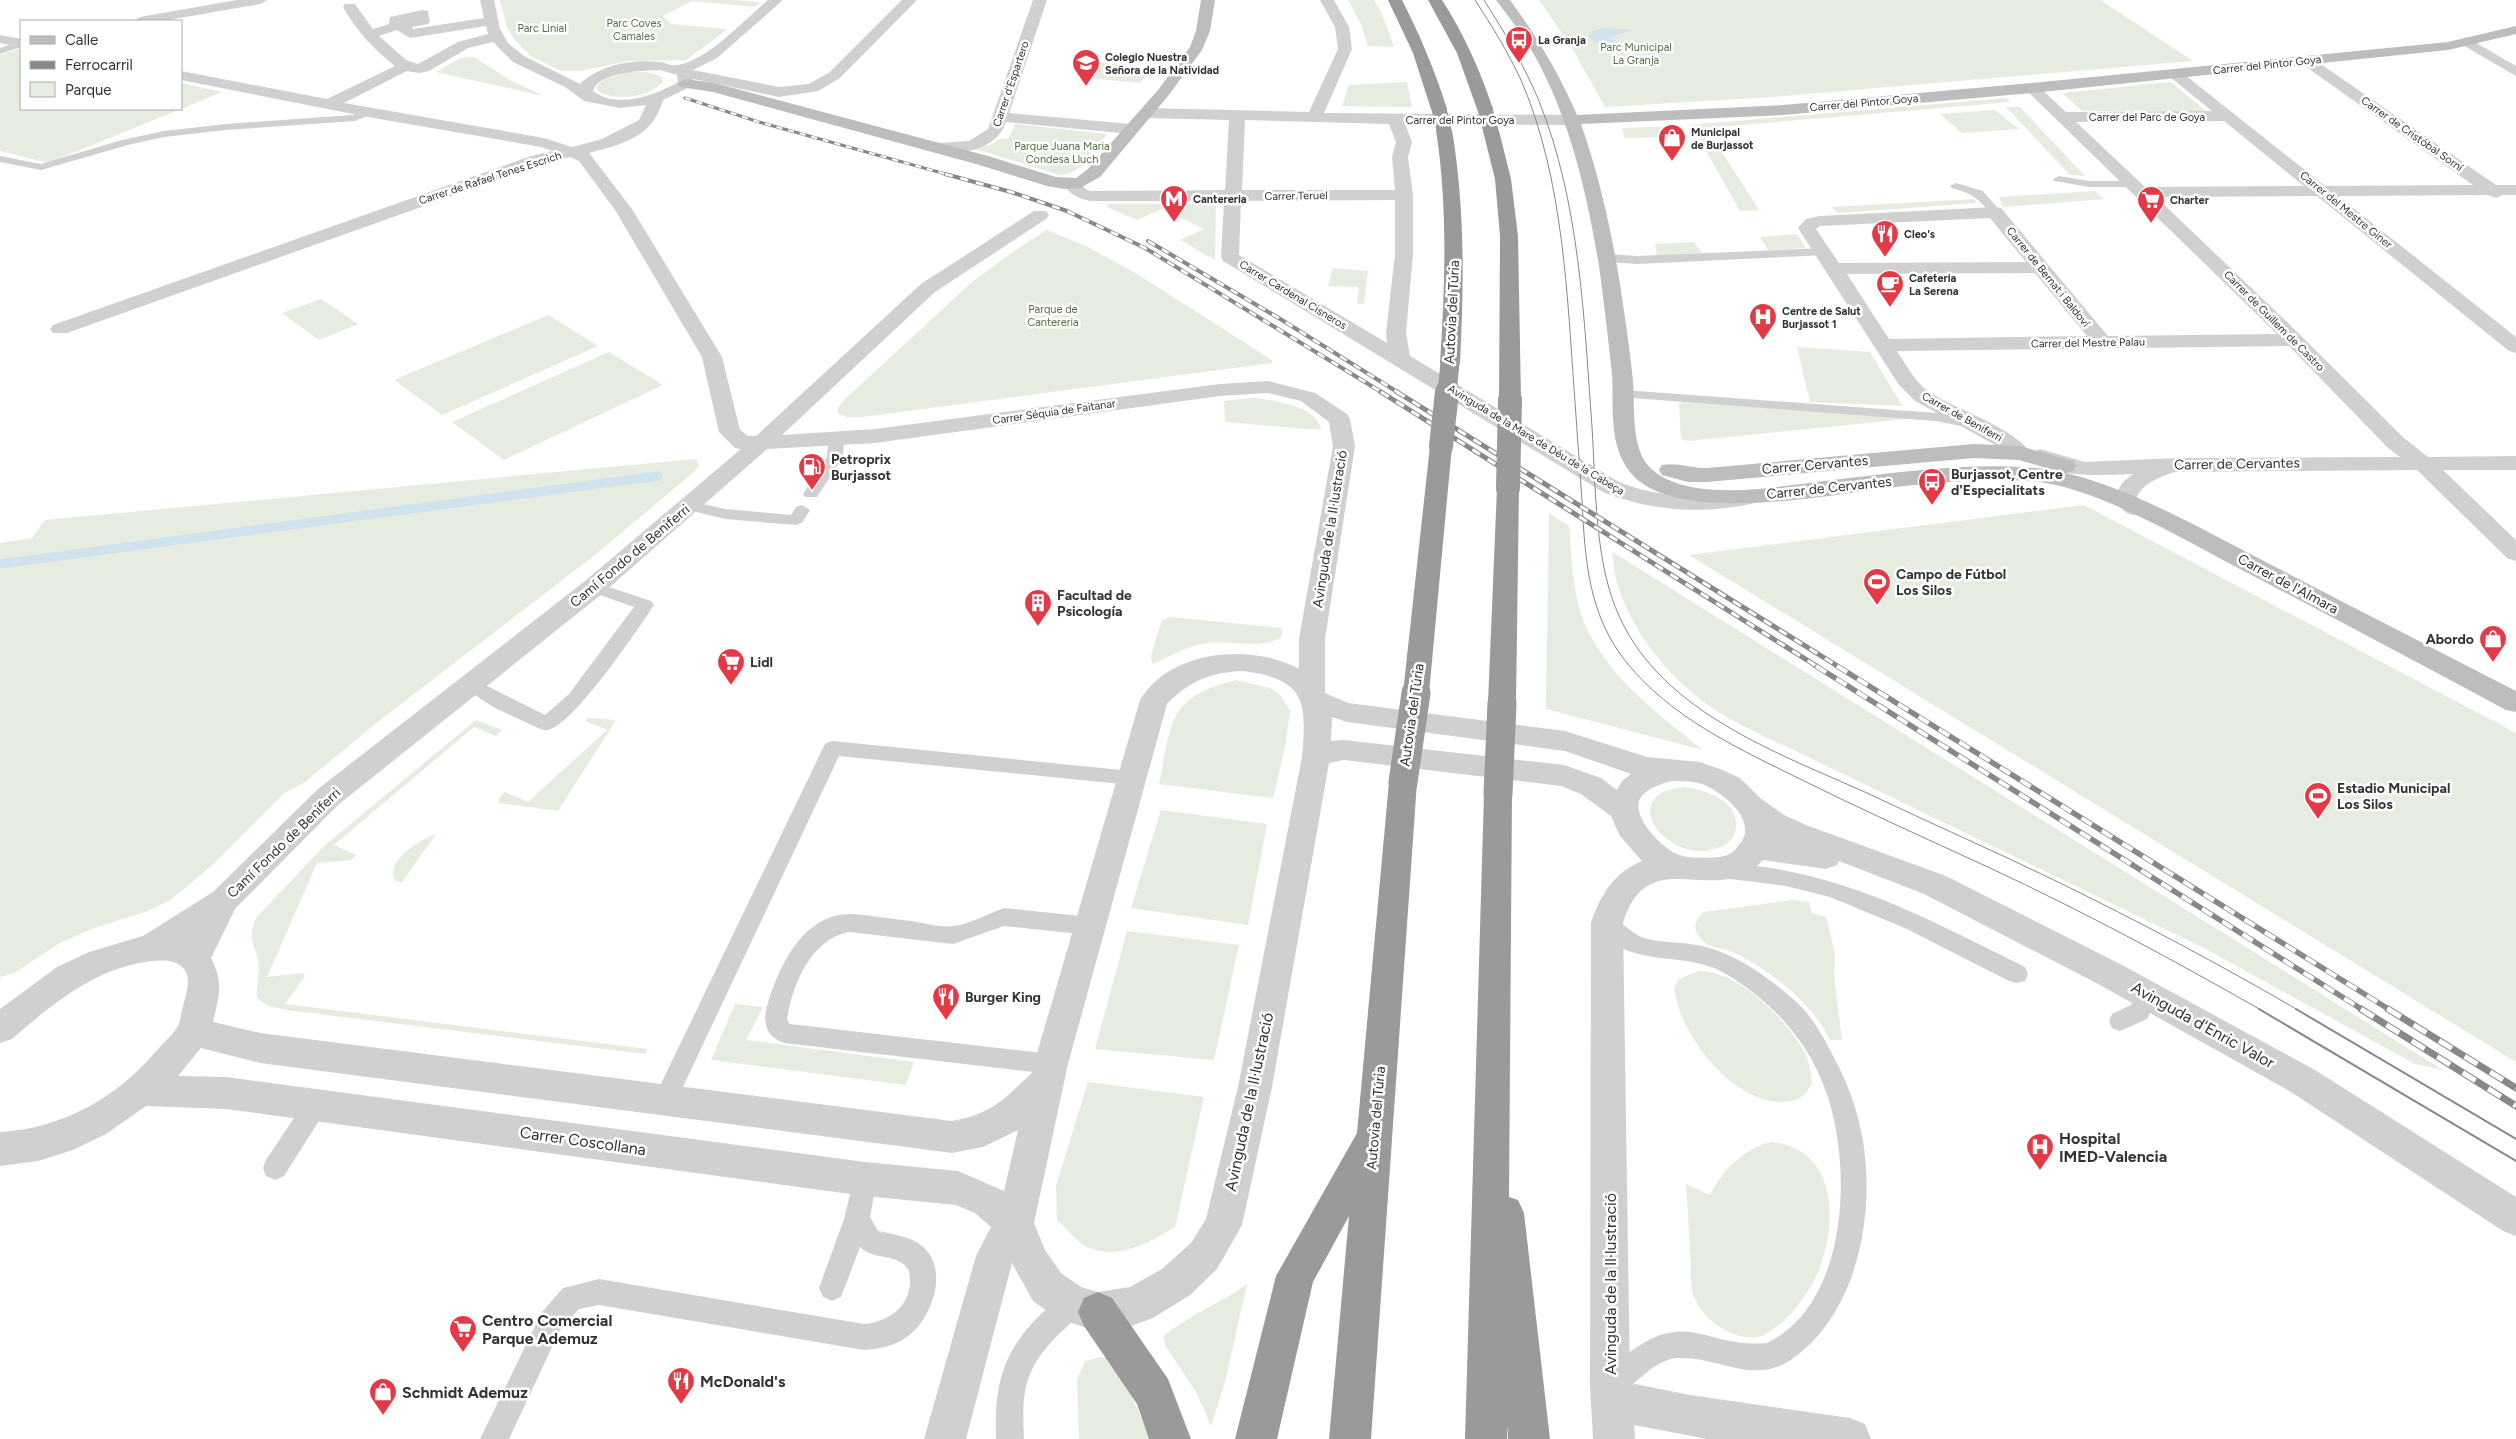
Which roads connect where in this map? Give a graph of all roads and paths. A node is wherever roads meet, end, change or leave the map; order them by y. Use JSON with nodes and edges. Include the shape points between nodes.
{"nodes":[{"id":1,"x":260,"y":0,"type":"edge"},
{"id":2,"x":488,"y":0,"type":"edge"},
{"id":3,"x":776,"y":0,"type":"edge"},
{"id":4,"x":910,"y":0,"type":"edge"},
{"id":5,"x":1040,"y":0,"type":"edge"},
{"id":6,"x":1208,"y":0,"type":"edge"},
{"id":7,"x":1327,"y":0,"type":"edge"},
{"id":8,"x":1395,"y":0,"type":"edge"},
{"id":9,"x":1435,"y":0,"type":"edge"},
{"id":10,"x":1503,"y":0,"type":"edge"},
{"id":11,"x":236,"y":2,"type":"edge"},
{"id":12,"x":350,"y":7,"type":"dead end"},
{"id":13,"x":145,"y":20,"type":"edge"},
{"id":14,"x":492,"y":21,"type":"junction"},
{"id":15,"x":2516,"y":30,"type":"edge"},
{"id":16,"x":370,"y":35,"type":"junction"},
{"id":17,"x":497,"y":37,"type":"junction"},
{"id":18,"x":0,"y":39,"type":"edge"},
{"id":19,"x":2466,"y":41,"type":"junction"},
{"id":20,"x":20,"y":44,"type":"edge"},
{"id":21,"x":20,"y":44,"type":"edge"},
{"id":22,"x":0,"y":51,"type":"edge"},
{"id":23,"x":2307,"y":61,"type":"junction"},
{"id":24,"x":412,"y":68,"type":"junction"},
{"id":25,"x":2516,"y":72,"type":"edge"},
{"id":26,"x":2175,"y":74,"type":"junction"},
{"id":27,"x":182,"y":75,"type":"edge"},
{"id":28,"x":683,"y":76,"type":"junction"},
{"id":29,"x":2032,"y":88,"type":"junction"},
{"id":30,"x":1166,"y":89,"type":"junction"},
{"id":31,"x":656,"y":98,"type":"junction"},
{"id":32,"x":598,"y":101,"type":"junction"},
{"id":33,"x":630,"y":103,"type":"junction"},
{"id":34,"x":329,"y":104,"type":"junction"},
{"id":35,"x":368,"y":112,"type":"junction"},
{"id":36,"x":1146,"y":113,"type":"junction"},
{"id":37,"x":651,"y":114,"type":"junction"},
{"id":38,"x":1208,"y":116,"type":"junction"},
{"id":39,"x":1237,"y":116,"type":"junction"},
{"id":40,"x":2230,"y":116,"type":"junction"},
{"id":41,"x":1000,"y":117,"type":"junction"},
{"id":42,"x":2064,"y":117,"type":"junction"},
{"id":43,"x":1314,"y":118,"type":"junction"},
{"id":44,"x":1395,"y":119,"type":"junction"},
{"id":45,"x":1572,"y":120,"type":"junction"},
{"id":46,"x":1131,"y":129,"type":"junction"},
{"id":47,"x":931,"y":146,"type":"junction"},
{"id":48,"x":572,"y":152,"type":"junction"},
{"id":49,"x":0,"y":159,"type":"edge"},
{"id":50,"x":2059,"y":179,"type":"dead end"},
{"id":51,"x":1072,"y":184,"type":"junction"},
{"id":52,"x":1956,"y":186,"type":"dead end"},
{"id":53,"x":2137,"y":188,"type":"junction"},
{"id":54,"x":2492,"y":190,"type":"junction"},
{"id":55,"x":2516,"y":190,"type":"edge"},
{"id":56,"x":2324,"y":192,"type":"junction"},
{"id":57,"x":1404,"y":195,"type":"junction"},
{"id":58,"x":1233,"y":196,"type":"junction"},
{"id":59,"x":2516,"y":207,"type":"edge"},
{"id":60,"x":1995,"y":212,"type":"junction"},
{"id":61,"x":1040,"y":215,"type":"dead end"},
{"id":62,"x":1824,"y":252,"type":"junction"},
{"id":63,"x":1607,"y":258,"type":"junction"},
{"id":64,"x":2040,"y":267,"type":"junction"},
{"id":65,"x":1835,"y":269,"type":"junction"},
{"id":66,"x":60,"y":329,"type":"dead end"},
{"id":67,"x":2294,"y":340,"type":"junction"},
{"id":68,"x":2102,"y":342,"type":"junction"},
{"id":69,"x":1883,"y":345,"type":"junction"},
{"id":70,"x":2516,"y":347,"type":"edge"},
{"id":71,"x":1400,"y":358,"type":"junction"},
{"id":72,"x":1624,"y":394,"type":"junction"},
{"id":73,"x":1339,"y":418,"type":"joint"},
{"id":74,"x":1972,"y":425,"type":"junction"},
{"id":75,"x":1626,"y":433,"type":"junction"},
{"id":76,"x":836,"y":440,"type":"junction"},
{"id":77,"x":762,"y":443,"type":"junction"},
{"id":78,"x":2014,"y":448,"type":"junction"},
{"id":79,"x":2516,"y":462,"type":"edge"},
{"id":80,"x":2422,"y":463,"type":"junction"},
{"id":81,"x":2061,"y":464,"type":"junction"},
{"id":82,"x":2178,"y":465,"type":"junction"},
{"id":83,"x":1965,"y":474,"type":"junction"},
{"id":84,"x":811,"y":494,"type":"dead end"},
{"id":85,"x":1753,"y":496,"type":"junction"},
{"id":86,"x":2130,"y":502,"type":"junction"},
{"id":87,"x":690,"y":506,"type":"junction"},
{"id":88,"x":802,"y":510,"type":"dead end"},
{"id":89,"x":2516,"y":553,"type":"edge"},
{"id":90,"x":594,"y":587,"type":"junction"},
{"id":91,"x":1312,"y":640,"type":"junction"},
{"id":92,"x":1260,"y":663,"type":"junction"},
{"id":93,"x":471,"y":685,"type":"junction"},
{"id":94,"x":1313,"y":697,"type":"junction"},
{"id":95,"x":2516,"y":703,"type":"edge"},
{"id":96,"x":1316,"y":757,"type":"junction"},
{"id":97,"x":1669,"y":771,"type":"junction"},
{"id":98,"x":1131,"y":778,"type":"junction"},
{"id":99,"x":1751,"y":806,"type":"junction"},
{"id":100,"x":1625,"y":811,"type":"junction"},
{"id":101,"x":1756,"y":848,"type":"junction"},
{"id":102,"x":1874,"y":862,"type":"junction"},
{"id":103,"x":1671,"y":866,"type":"junction"},
{"id":104,"x":1705,"y":870,"type":"junction"},
{"id":105,"x":224,"y":901,"type":"junction"},
{"id":106,"x":1607,"y":923,"type":"junction"},
{"id":107,"x":1090,"y":926,"type":"junction"},
{"id":108,"x":153,"y":946,"type":"junction"},
{"id":109,"x":195,"y":958,"type":"junction"},
{"id":110,"x":2018,"y":974,"type":"dead end"},
{"id":111,"x":2148,"y":994,"type":"junction"},
{"id":112,"x":2120,"y":1021,"type":"dead end"},
{"id":113,"x":0,"y":1029,"type":"edge"},
{"id":114,"x":193,"y":1032,"type":"junction"},
{"id":115,"x":1049,"y":1074,"type":"junction"},
{"id":116,"x":142,"y":1090,"type":"junction"},
{"id":117,"x":1493,"y":1094,"type":"junction"},
{"id":118,"x":665,"y":1100,"type":"junction"},
{"id":119,"x":316,"y":1105,"type":"junction"},
{"id":120,"x":1375,"y":1136,"type":"junction"},
{"id":121,"x":0,"y":1149,"type":"edge"},
{"id":122,"x":275,"y":1168,"type":"dead end"},
{"id":123,"x":865,"y":1179,"type":"junction"},
{"id":124,"x":2516,"y":1218,"type":"edge"},
{"id":125,"x":857,"y":1219,"type":"junction"},
{"id":126,"x":1015,"y":1223,"type":"junction"},
{"id":127,"x":832,"y":1288,"type":"dead end"},
{"id":128,"x":1084,"y":1308,"type":"junction"},
{"id":129,"x":1612,"y":1408,"type":"edge"},
{"id":130,"x":494,"y":1439,"type":"edge"},
{"id":131,"x":945,"y":1439,"type":"edge"},
{"id":132,"x":1010,"y":1439,"type":"edge"},
{"id":133,"x":1170,"y":1439,"type":"edge"},
{"id":134,"x":1256,"y":1439,"type":"edge"},
{"id":135,"x":1350,"y":1439,"type":"edge"},
{"id":136,"x":1486,"y":1439,"type":"edge"},
{"id":137,"x":1529,"y":1439,"type":"edge"},
{"id":138,"x":1850,"y":1439,"type":"edge"}],
"edges":[{"from":1,"to":11,"type":"street"},
{"from":2,"to":14,"type":"street"},
{"from":3,"to":28,"type":"street"},
{"from":4,"to":28,"type":"street","via":[[835,75],[813,88],[779,92]]},
{"from":5,"to":41,"type":"street","name":"Carrer d'Espartero"},
{"from":6,"to":30,"type":"street","via":[[1201,39]]},
{"from":7,"to":43,"type":"street","via":[[1342,27],[1345,49]]},
{"from":8,"to":120,"type":"highway","name":"Autovia del Túria","bridge":true,"via":[[1412,32],[1439,109],[1450,162],[1456,233],[1450,363],[1416,693],[1403,782]]},
{"from":9,"to":117,"type":"highway","bridge":true,"via":[[1453,27],[1473,70],[1503,179],[1509,236],[1510,400]]},
{"from":10,"to":45,"type":"street","via":[[1549,66]]},
{"from":11,"to":13,"type":"street"},
{"from":12,"to":16,"type":"street","via":[[357,22]]},
{"from":14,"to":16,"type":"street","via":[[410,34],[404,30],[406,24],[423,21],[423,14],[395,20],[396,26]]},
{"from":14,"to":17,"type":"street"},
{"from":15,"to":19,"type":"street","name":"Carrer del Pintor Goya"},
{"from":16,"to":24,"type":"street"},
{"from":17,"to":24,"type":"street","via":[[464,45]]},
{"from":17,"to":32,"type":"street","via":[[507,50],[525,63],[570,83],[582,97]]},
{"from":18,"to":20,"type":"street"},
{"from":19,"to":23,"type":"street","name":"Carrer del Pintor Goya","via":[[2448,46]]},
{"from":19,"to":25,"type":"street"},
{"from":21,"to":22,"type":"lane"},
{"from":23,"to":26,"type":"street","name":"Carrer del Pintor Goya"},
{"from":23,"to":54,"type":"street","name":"Carrer de Cristóbal Sorní"},
{"from":24,"to":34,"type":"street"},
{"from":26,"to":29,"type":"street","name":"Carrer del Pintor Goya"},
{"from":26,"to":40,"type":"street","name":"Carrer del Mestre Giner"},
{"from":27,"to":34,"type":"street","name":"Carrer de Rafael Tenes Escrich"},
{"from":28,"to":31,"type":"street","via":[[677,90]]},
{"from":28,"to":32,"type":"street","via":[[646,66],[602,75],[586,86],[585,92]]},
{"from":28,"to":47,"type":"street","via":[[714,88]]},
{"from":29,"to":42,"type":"street","name":"Carrer de Guillem de Castro"},
{"from":29,"to":45,"type":"street","name":"Carrer del Pintor Goya","via":[[1783,110]]},
{"from":30,"to":36,"type":"street"},
{"from":30,"to":38,"type":"street","name":"Carrer del Pintor Goya","via":[[1168,99],[1177,108]]},
{"from":31,"to":33,"type":"street"},
{"from":31,"to":37,"type":"street"},
{"from":32,"to":33,"type":"street"},
{"from":33,"to":37,"type":"street"},
{"from":34,"to":35,"type":"street","name":"Carrer de Rafael Tenes Escrich"},
{"from":35,"to":48,"type":"street","name":"Carrer de Rafael Tenes Escrich"},
{"from":35,"to":49,"type":"lane","via":[[355,118],[164,134],[41,168]]},
{"from":36,"to":38,"type":"street","name":"Carrer del Pintor Goya"},
{"from":36,"to":46,"type":"street"},
{"from":37,"to":48,"type":"street","via":[[646,122],[630,132]]},
{"from":38,"to":39,"type":"street","name":"Carrer del Pintor Goya"},
{"from":39,"to":43,"type":"street","name":"Carrer del Pintor Goya"},
{"from":39,"to":58,"type":"street","name":"Carrer Cardenal Cisneros"},
{"from":40,"to":42,"type":"street","name":"Carrer del Parc de Goya"},
{"from":40,"to":56,"type":"street","name":"Carrer del Mestre Giner"},
{"from":41,"to":46,"type":"street"},
{"from":41,"to":47,"type":"street","name":"Carrer d'Espartero","via":[[996,131],[984,141],[960,147]]},
{"from":42,"to":53,"type":"street","name":"Carrer de Guillem de Castro"},
{"from":43,"to":44,"type":"street","name":"Carrer del Pintor Goya"},
{"from":44,"to":45,"type":"street","name":"Carrer del Pintor Goya"},
{"from":44,"to":57,"type":"street","via":[[1404,136],[1400,157]]},
{"from":45,"to":63,"type":"street"},
{"from":46,"to":51,"type":"street","via":[[1094,173],[1080,183]]},
{"from":47,"to":51,"type":"street","via":[[1052,182]]},
{"from":48,"to":66,"type":"street","name":"Carrer de Rafael Tenes Escrich","via":[[536,160],[481,179]]},
{"from":48,"to":77,"type":"street","name":"Carrer Séquia de Faitanar","via":[[585,157],[623,209],[712,356],[730,432],[742,443]]},
{"from":50,"to":53,"type":"lane"},
{"from":51,"to":58,"type":"street","name":"Carrer Teruel","via":[[1081,194],[1090,196]]},
{"from":52,"to":60,"type":"lane","via":[[1980,192]]},
{"from":53,"to":56,"type":"street"},
{"from":53,"to":67,"type":"street","name":"Carrer de Guillem de Castro"},
{"from":54,"to":55,"type":"street"},
{"from":54,"to":56,"type":"street"},
{"from":54,"to":59,"type":"street","name":"Carrer de Cristóbal Sorní"},
{"from":56,"to":70,"type":"street","name":"Carrer del Mestre Giner"},
{"from":57,"to":58,"type":"street","name":"Carrer Teruel"},
{"from":57,"to":71,"type":"street","via":[[1404,254],[1396,333]]},
{"from":58,"to":71,"type":"street","name":"Carrer Cardenal Cisneros","via":[[1230,257]]},
{"from":60,"to":62,"type":"street","name":"Carrer de Beniferri","via":[[1812,223],[1807,228]]},
{"from":60,"to":64,"type":"street","name":"Carrer de Bernat i Baldoví"},
{"from":61,"to":77,"type":"street","name":"Camí Fondo de Beniferri","via":[[928,288]]},
{"from":62,"to":63,"type":"lane","via":[[1637,260]]},
{"from":62,"to":65,"type":"street","name":"Carrer de Beniferri"},
{"from":63,"to":72,"type":"street"},
{"from":64,"to":65,"type":"street"},
{"from":64,"to":68,"type":"street","name":"Carrer de Bernat i Baldoví"},
{"from":65,"to":69,"type":"street","name":"Carrer de Beniferri"},
{"from":67,"to":68,"type":"street","name":"Carrer del Mestre Palau"},
{"from":67,"to":80,"type":"street","name":"Carrer de Guillem de Castro","via":[[2396,443]]},
{"from":68,"to":69,"type":"street","name":"Carrer del Mestre Palau"},
{"from":69,"to":74,"type":"street","name":"Carrer de Beniferri","via":[[1909,385]]},
{"from":71,"to":85,"type":"street","name":"Avinguda de la Mare de Déu de la Cabeça","via":[[1629,496],[1667,504],[1698,504]]},
{"from":72,"to":74,"type":"lane","via":[[1936,417]]},
{"from":72,"to":75,"type":"street"},
{"from":73,"to":76,"type":"street","name":"Carrer Séquia de Faitanar","via":[[1308,397],[1268,387],[1220,390]]},
{"from":73,"to":91,"type":"street","name":"Avinguda de la Il·lustració","via":[[1344,446]]},
{"from":74,"to":78,"type":"street","name":"Carrer de Beniferri"},
{"from":75,"to":78,"type":"street","name":"Carrer Cervantes","via":[[1644,457],[1666,469],[1688,475]]},
{"from":75,"to":85,"type":"street","via":[[1637,468],[1660,484],[1692,493]]},
{"from":76,"to":77,"type":"street","name":"Carrer Séquia de Faitanar"},
{"from":76,"to":84,"type":"lane","via":[[835,457]]},
{"from":77,"to":87,"type":"street","name":"Camí Fondo de Beniferri"},
{"from":78,"to":81,"type":"street","name":"Carrer de Cervantes"},
{"from":78,"to":83,"type":"street","name":"Carrer de Cervantes","via":[[2015,460]]},
{"from":79,"to":80,"type":"street","name":"Carrer de Cervantes"},
{"from":80,"to":82,"type":"street","name":"Carrer de Cervantes"},
{"from":80,"to":89,"type":"street","name":"Carrer de Guillem de Castro"},
{"from":81,"to":82,"type":"street","name":"Carrer de Cervantes","via":[[2085,469]]},
{"from":81,"to":86,"type":"street","name":"Carrer de l'Almara"},
{"from":82,"to":86,"type":"street","via":[[2153,471],[2137,481],[2126,492]]},
{"from":83,"to":85,"type":"street","name":"Carrer de Cervantes"},
{"from":83,"to":86,"type":"street","name":"Carrer de Cervantes","via":[[2054,478]]},
{"from":86,"to":95,"type":"street","name":"Carrer de l'Almara"},
{"from":87,"to":88,"type":"lane","via":[[725,514],[796,520]]},
{"from":87,"to":90,"type":"street","name":"Camí Fondo de Beniferri"},
{"from":90,"to":93,"type":"street","name":"Camí Fondo de Beniferri"},
{"from":90,"to":93,"type":"lane","via":[[645,605],[576,699],[547,724]]},
{"from":91,"to":92,"type":"street","via":[[1285,656]]},
{"from":91,"to":94,"type":"street","name":"Avinguda de la Il·lustració"},
{"from":92,"to":94,"type":"street","via":[[1295,678]]},
{"from":92,"to":98,"type":"street","via":[[1225,662],[1206,666],[1166,686],[1154,700]]},
{"from":93,"to":105,"type":"street","name":"Camí Fondo de Beniferri","via":[[328,797]]},
{"from":94,"to":96,"type":"street","name":"Avinguda de la Il·lustració","via":[[1317,711]]},
{"from":94,"to":97,"type":"street","via":[[1347,712],[1564,741],[1636,765]]},
{"from":96,"to":100,"type":"street","via":[[1344,750],[1564,776],[1591,786]]},
{"from":96,"to":128,"type":"street","name":"Avinguda de la Il·lustració","via":[[1254,1087],[1222,1225],[1204,1256],[1176,1282],[1139,1304],[1120,1310]]},
{"from":97,"to":99,"type":"street","via":[[1690,771],[1710,776],[1729,785]]},
{"from":97,"to":100,"type":"street","via":[[1652,774],[1638,783],[1628,794]]},
{"from":98,"to":107,"type":"street"},
{"from":98,"to":118,"type":"lane","via":[[833,748]]},
{"from":99,"to":101,"type":"street","via":[[1759,824]]},
{"from":99,"to":102,"type":"street","name":"Avinguda d'Enric Valor","via":[[1795,833]]},
{"from":100,"to":103,"type":"street","via":[[1633,835],[1656,857]]},
{"from":101,"to":102,"type":"street","name":"Avinguda d'Enric Valor"},
{"from":101,"to":104,"type":"street","via":[[1744,860],[1726,868]]},
{"from":102,"to":111,"type":"street","name":"Avinguda d'Enric Valor","via":[[1935,885]]},
{"from":103,"to":104,"type":"street"},
{"from":103,"to":106,"type":"street","name":"Avinguda de la Il·lustració","via":[[1644,871],[1620,891]]},
{"from":104,"to":110,"type":"lane","via":[[1758,873],[1808,882],[1886,912]]},
{"from":105,"to":108,"type":"street","name":"Camí Fondo de Beniferri"},
{"from":105,"to":109,"type":"street","name":"Camí Fondo de Beniferri"},
{"from":106,"to":129,"type":"street","name":"Avinguda de la Il·lustració"},
{"from":106,"to":129,"type":"lane","via":[[1620,937],[1642,948],[1693,953],[1726,964],[1754,980],[1803,1025],[1817,1044],[1836,1082],[1850,1140],[1854,1204],[1848,1247],[1833,1291],[1816,1317],[1794,1341],[1778,1354],[1753,1358],[1686,1344],[1665,1347]]},
{"from":107,"to":115,"type":"street"},
{"from":107,"to":115,"type":"lane","via":[[1004,917],[953,935],[849,923],[833,926],[807,945],[776,1010],[775,1023],[784,1033]]},
{"from":108,"to":109,"type":"street","via":[[177,949]]},
{"from":108,"to":113,"type":"street","via":[[106,960],[71,976],[35,999]]},
{"from":109,"to":114,"type":"street","via":[[204,975],[202,1000]]},
{"from":111,"to":112,"type":"lane","via":[[2139,1012]]},
{"from":111,"to":124,"type":"street","name":"Avinguda d'Enric Valor","via":[[2303,1081]]},
{"from":114,"to":116,"type":"street","via":[[170,1062]]},
{"from":114,"to":118,"type":"street","via":[[260,1048]]},
{"from":115,"to":118,"type":"street","via":[[1007,1118],[983,1131],[952,1137]]},
{"from":115,"to":126,"type":"street"},
{"from":116,"to":119,"type":"street","name":"Carrer Coscollana","via":[[226,1093]]},
{"from":116,"to":121,"type":"street","via":[[60,1138],[22,1148]]},
{"from":117,"to":136,"type":"highway"},
{"from":117,"to":137,"type":"highway"},
{"from":119,"to":122,"type":"lane"},
{"from":119,"to":123,"type":"street","name":"Carrer Coscollana"},
{"from":120,"to":134,"type":"highway","via":[[1295,1276]]},
{"from":120,"to":135,"type":"highway","name":"Autovia del Túria"},
{"from":123,"to":125,"type":"lane"},
{"from":123,"to":126,"type":"street","name":"Carrer Coscollana","via":[[958,1188],[988,1201]]},
{"from":125,"to":127,"type":"lane"},
{"from":125,"to":130,"type":"lane","via":[[870,1241],[906,1250],[916,1258],[921,1268],[922,1293],[914,1310],[890,1332],[864,1337],[598,1292],[572,1297],[551,1321]]},
{"from":126,"to":128,"type":"street","via":[[1031,1263],[1047,1287]]},
{"from":126,"to":131,"type":"street","via":[[995,1256]]},
{"from":128,"to":132,"type":"lane","via":[[1039,1337],[1018,1366],[1009,1402]]},
{"from":128,"to":133,"type":"highway","via":[[1154,1393]]},
{"from":129,"to":138,"type":"street"}]}
